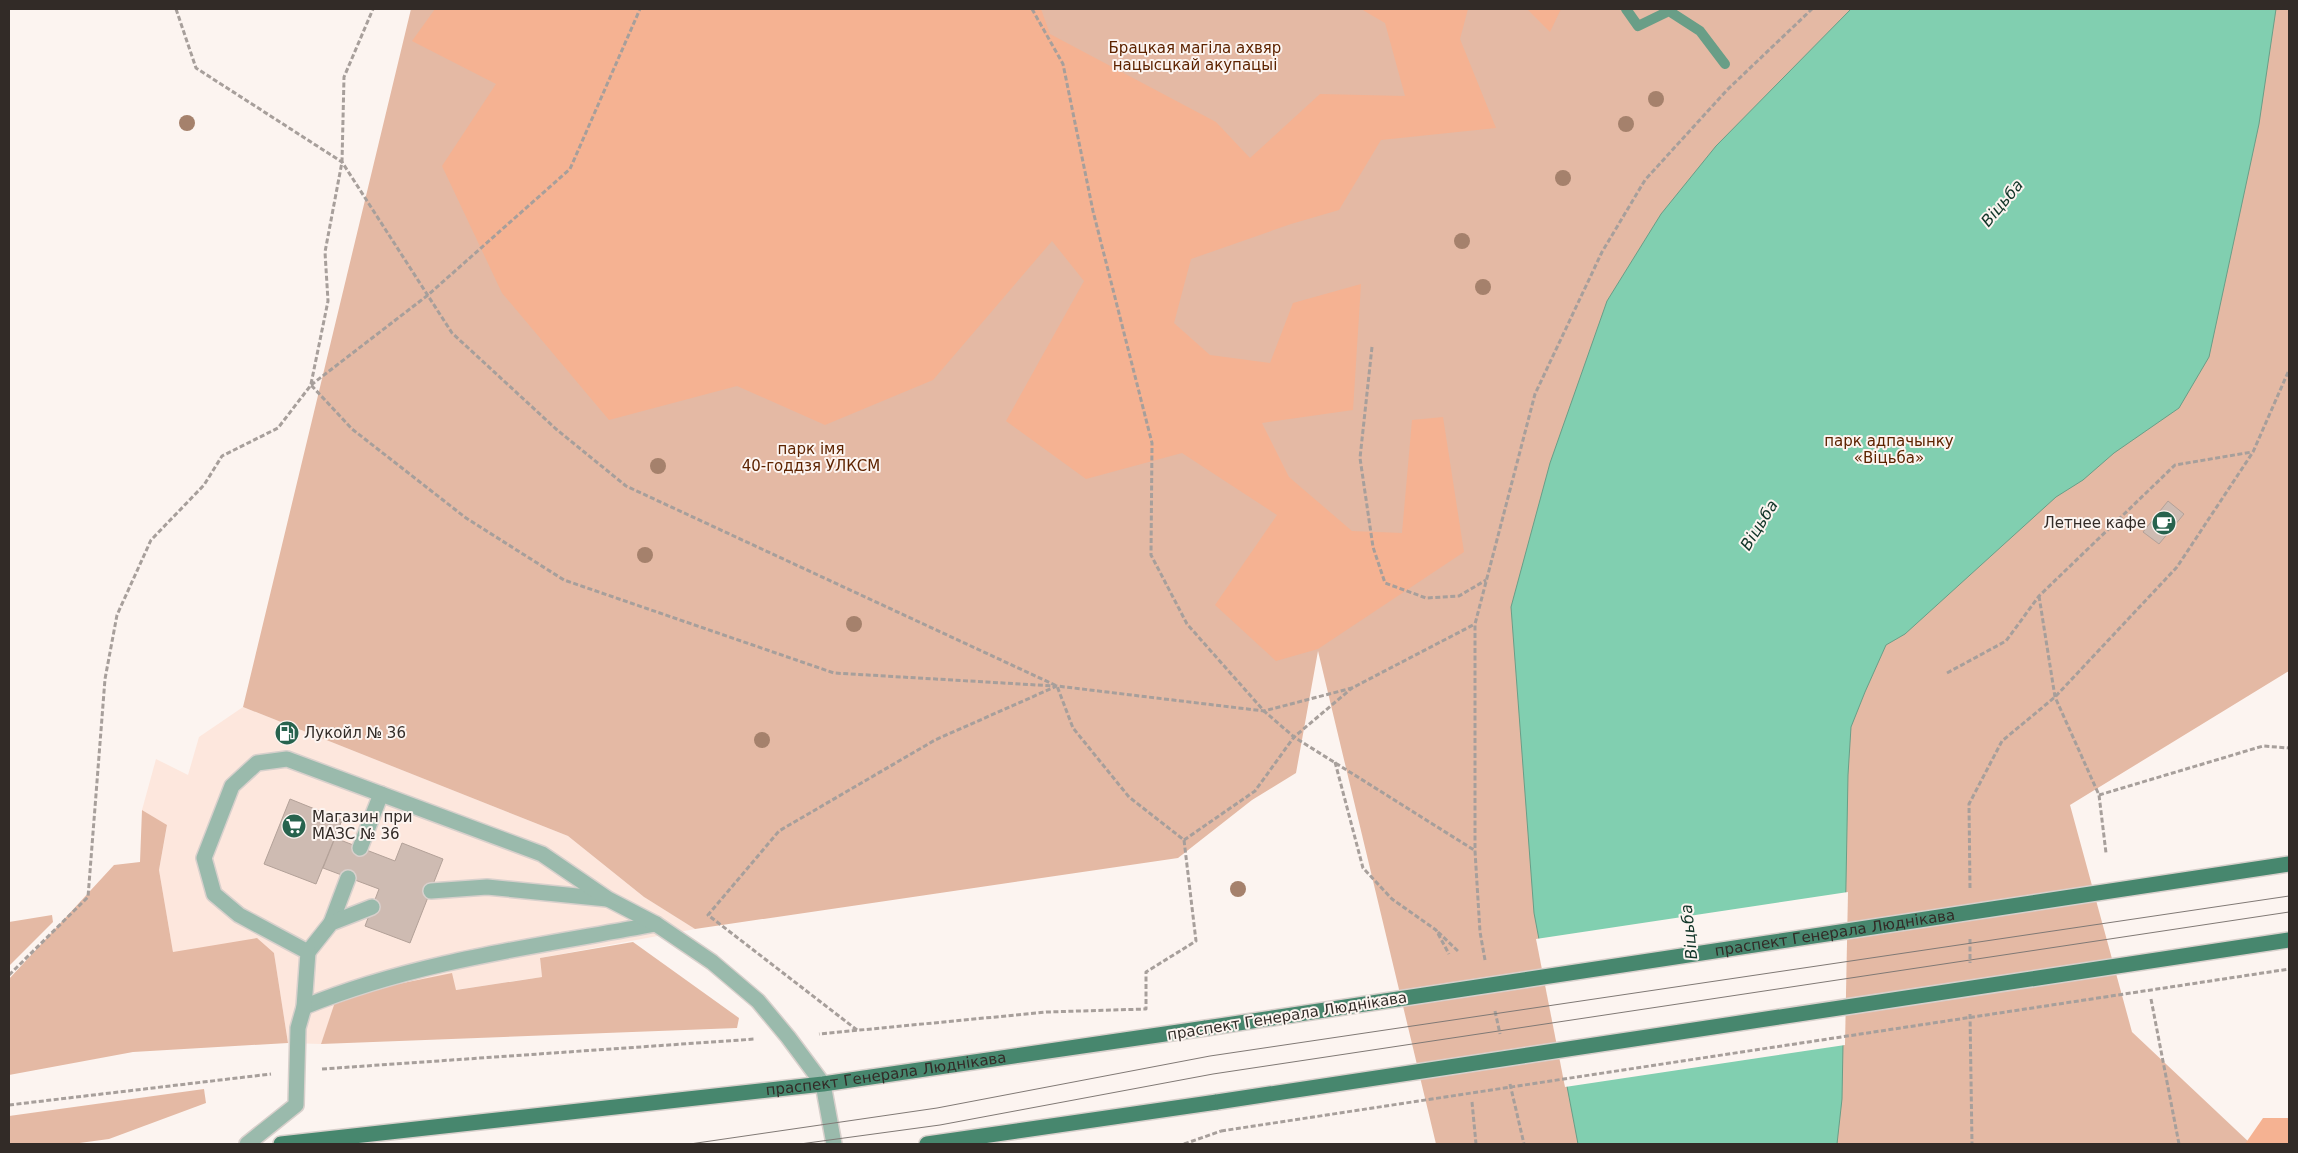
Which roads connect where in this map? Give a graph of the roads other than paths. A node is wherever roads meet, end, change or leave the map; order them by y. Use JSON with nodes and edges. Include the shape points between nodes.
{"nodes":[{"id":1,"x":381,"y":794,"type":"junction"},
{"id":2,"x":360,"y":848,"type":"dead end"},
{"id":3,"x":2289,"y":864,"type":"edge"},
{"id":4,"x":348,"y":878,"type":"dead end"},
{"id":5,"x":431,"y":891,"type":"dead end"},
{"id":6,"x":608,"y":899,"type":"junction"},
{"id":7,"x":372,"y":907,"type":"dead end"},
{"id":8,"x":331,"y":922,"type":"junction"},
{"id":9,"x":656,"y":924,"type":"junction"},
{"id":10,"x":2289,"y":940,"type":"edge"},
{"id":11,"x":308,"y":952,"type":"junction"},
{"id":12,"x":304,"y":1007,"type":"junction"},
{"id":13,"x":823,"y":1084,"type":"junction"},
{"id":14,"x":301,"y":1143,"type":"edge"},
{"id":15,"x":247,"y":1144,"type":"edge"},
{"id":16,"x":281,"y":1144,"type":"edge"},
{"id":17,"x":834,"y":1144,"type":"edge"},
{"id":18,"x":927,"y":1144,"type":"edge"}],
"edges":[{"from":1,"to":2,"type":"street"},
{"from":1,"to":6,"type":"street","via":[[542,854]]},
{"from":1,"to":11,"type":"street","via":[[287,759],[257,763],[232,786],[204,858],[214,894],[239,915]]},
{"from":3,"to":13,"type":"main road","name":"праспект Генерала Люднікава","bridge":true},
{"from":4,"to":8,"type":"street"},
{"from":5,"to":6,"type":"street","via":[[487,887]]},
{"from":6,"to":9,"type":"street"},
{"from":7,"to":8,"type":"street"},
{"from":8,"to":11,"type":"street"},
{"from":9,"to":12,"type":"street","via":[[408,971]]},
{"from":9,"to":13,"type":"street","via":[[712,962],[758,1001]]},
{"from":10,"to":18,"type":"main road","bridge":true},
{"from":11,"to":12,"type":"street"},
{"from":12,"to":15,"type":"street","via":[[298,1028],[296,1104]]},
{"from":13,"to":14,"type":"main road","name":"праспект Генерала Люднікава"},
{"from":13,"to":17,"type":"street"},
{"from":14,"to":16,"type":"main road","name":"праспект Генерала Люднікава"}]}
